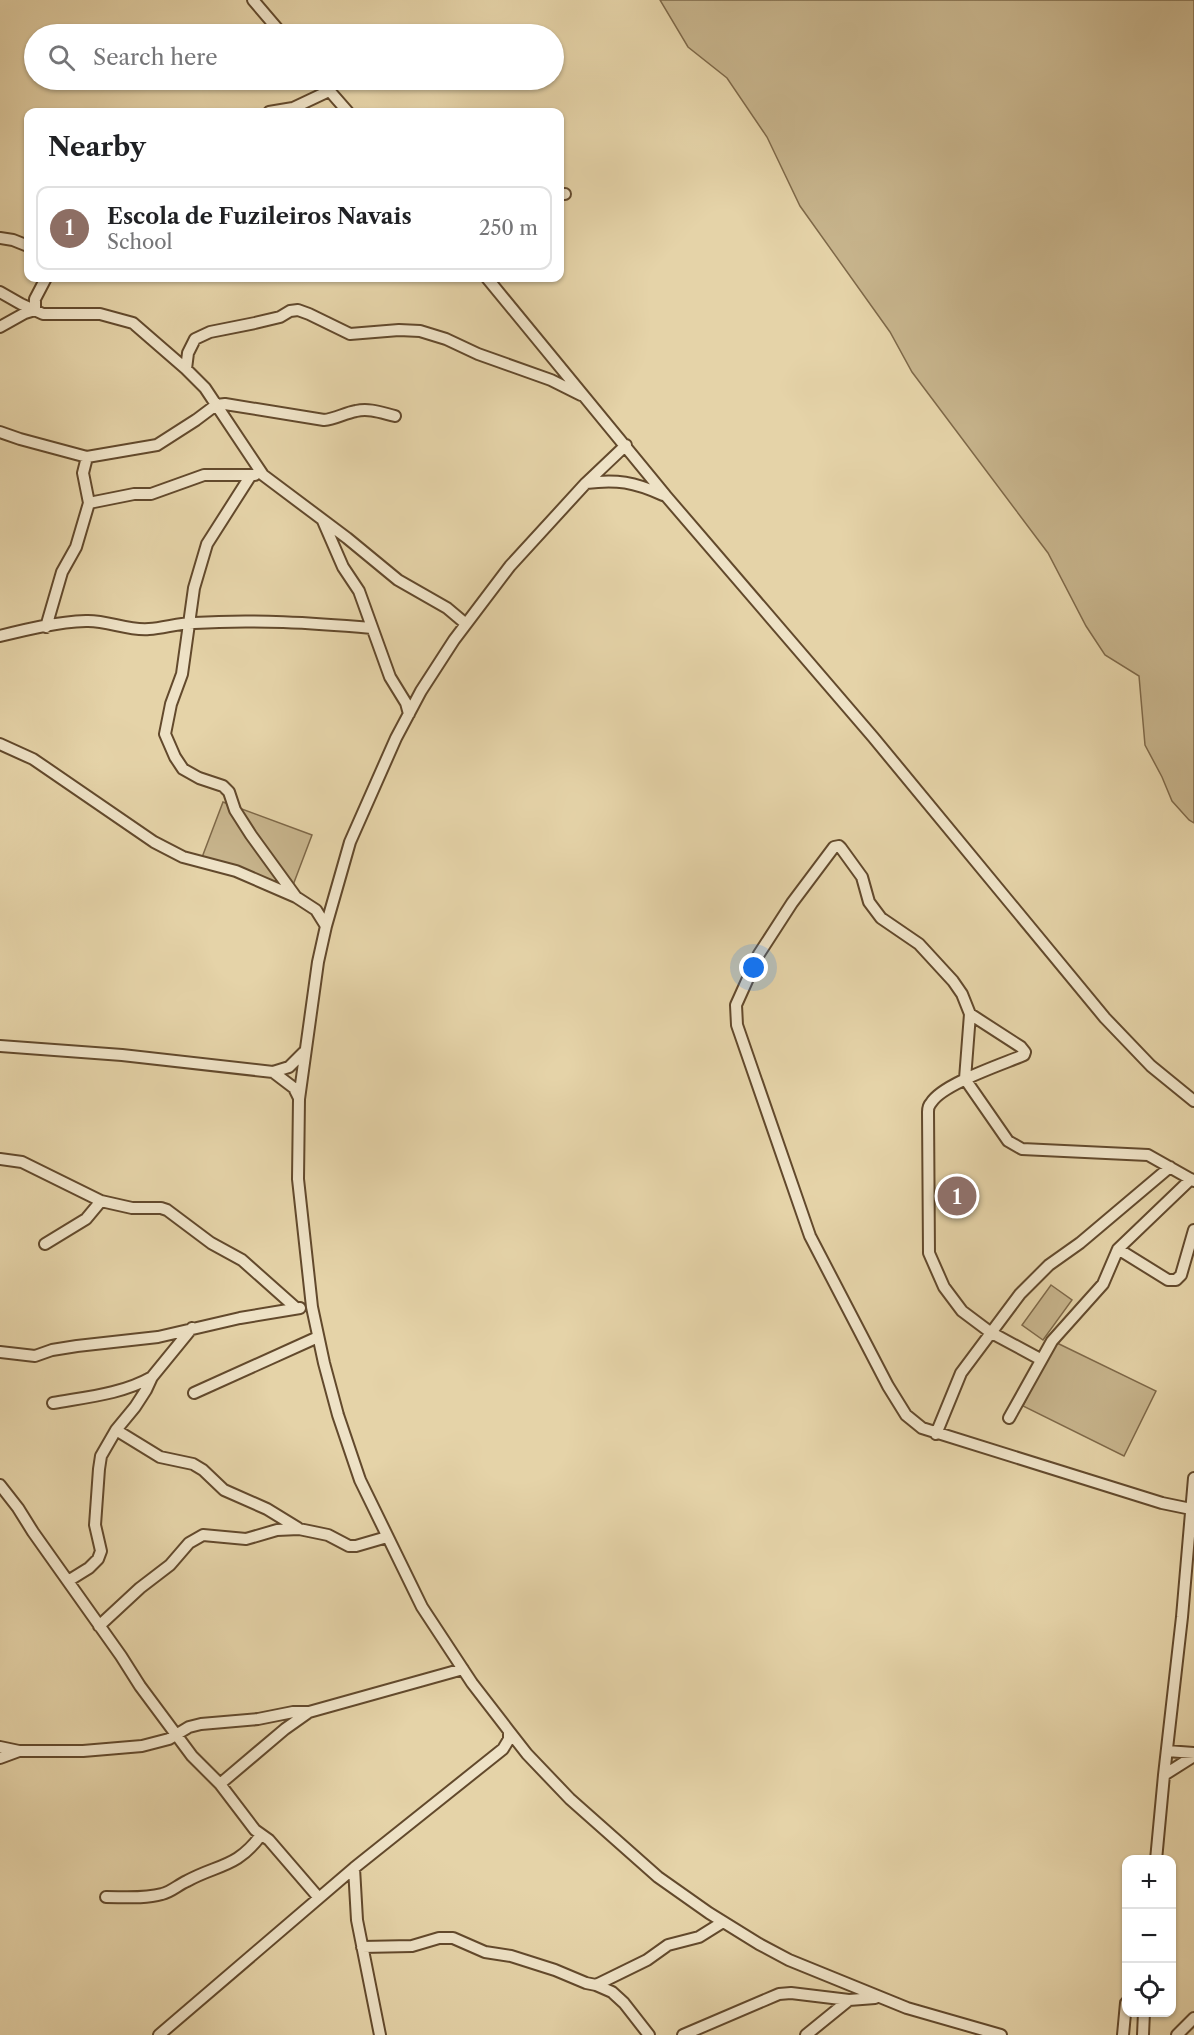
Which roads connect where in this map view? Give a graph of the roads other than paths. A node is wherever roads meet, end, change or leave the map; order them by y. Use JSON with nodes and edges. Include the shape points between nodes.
{"nodes":[{"id":1,"x":253,"y":0,"type":"edge"},
{"id":2,"x":273,"y":24,"type":"edge"},
{"id":3,"x":329,"y":90,"type":"joint"},
{"id":4,"x":293,"y":108,"type":"edge"},
{"id":5,"x":345,"y":108,"type":"edge"},
{"id":6,"x":0,"y":238,"type":"edge"},
{"id":7,"x":24,"y":244,"type":"edge"},
{"id":8,"x":44,"y":282,"type":"edge"},
{"id":9,"x":490,"y":282,"type":"edge"},
{"id":10,"x":0,"y":292,"type":"edge"},
{"id":11,"x":35,"y":310,"type":"junction"},
{"id":12,"x":0,"y":327,"type":"edge"},
{"id":13,"x":186,"y":369,"type":"junction"},
{"id":14,"x":587,"y":398,"type":"junction"},
{"id":15,"x":216,"y":405,"type":"junction"},
{"id":16,"x":395,"y":416,"type":"dead end"},
{"id":17,"x":0,"y":432,"type":"edge"},
{"id":18,"x":626,"y":445,"type":"junction"},
{"id":19,"x":87,"y":457,"type":"junction"},
{"id":20,"x":257,"y":475,"type":"junction"},
{"id":21,"x":586,"y":483,"type":"junction"},
{"id":22,"x":666,"y":496,"type":"junction"},
{"id":23,"x":89,"y":503,"type":"junction"},
{"id":24,"x":323,"y":520,"type":"junction"},
{"id":25,"x":190,"y":623,"type":"junction"},
{"id":26,"x":466,"y":624,"type":"junction"},
{"id":27,"x":46,"y":627,"type":"junction"},
{"id":28,"x":372,"y":628,"type":"junction"},
{"id":29,"x":0,"y":636,"type":"edge"},
{"id":30,"x":409,"y":714,"type":"junction"},
{"id":31,"x":0,"y":744,"type":"edge"},
{"id":32,"x":296,"y":897,"type":"junction"},
{"id":33,"x":333,"y":900,"type":"junction"},
{"id":34,"x":311,"y":905,"type":"junction"},
{"id":35,"x":326,"y":926,"type":"junction"},
{"id":36,"x":970,"y":1014,"type":"junction"},
{"id":37,"x":0,"y":1046,"type":"edge"},
{"id":38,"x":304,"y":1052,"type":"junction"},
{"id":39,"x":273,"y":1072,"type":"junction"},
{"id":40,"x":964,"y":1079,"type":"junction"},
{"id":41,"x":299,"y":1099,"type":"junction"},
{"id":42,"x":1194,"y":1101,"type":"edge"},
{"id":43,"x":0,"y":1159,"type":"edge"},
{"id":44,"x":1170,"y":1167,"type":"junction"},
{"id":45,"x":1192,"y":1180,"type":"edge"},
{"id":46,"x":101,"y":1201,"type":"junction"},
{"id":47,"x":1194,"y":1230,"type":"edge"},
{"id":48,"x":45,"y":1244,"type":"dead end"},
{"id":49,"x":1118,"y":1250,"type":"junction"},
{"id":50,"x":312,"y":1307,"type":"junction"},
{"id":51,"x":296,"y":1308,"type":"junction"},
{"id":52,"x":192,"y":1328,"type":"junction"},
{"id":53,"x":990,"y":1332,"type":"junction"},
{"id":54,"x":318,"y":1337,"type":"junction"},
{"id":55,"x":0,"y":1352,"type":"edge"},
{"id":56,"x":1040,"y":1359,"type":"junction"},
{"id":57,"x":152,"y":1377,"type":"junction"},
{"id":58,"x":194,"y":1393,"type":"dead end"},
{"id":59,"x":53,"y":1403,"type":"dead end"},
{"id":60,"x":1009,"y":1418,"type":"dead end"},
{"id":61,"x":116,"y":1430,"type":"junction"},
{"id":62,"x":936,"y":1434,"type":"junction"},
{"id":63,"x":1194,"y":1478,"type":"edge"},
{"id":64,"x":0,"y":1485,"type":"edge"},
{"id":65,"x":1191,"y":1509,"type":"junction"},
{"id":66,"x":299,"y":1529,"type":"junction"},
{"id":67,"x":387,"y":1537,"type":"junction"},
{"id":68,"x":68,"y":1581,"type":"junction"},
{"id":69,"x":99,"y":1626,"type":"junction"},
{"id":70,"x":463,"y":1669,"type":"junction"},
{"id":71,"x":309,"y":1712,"type":"junction"},
{"id":72,"x":509,"y":1731,"type":"junction"},
{"id":73,"x":177,"y":1735,"type":"junction"},
{"id":74,"x":0,"y":1747,"type":"edge"},
{"id":75,"x":503,"y":1749,"type":"junction"},
{"id":76,"x":19,"y":1751,"type":"junction"},
{"id":77,"x":1167,"y":1751,"type":"junction"},
{"id":78,"x":527,"y":1754,"type":"junction"},
{"id":79,"x":1194,"y":1754,"type":"edge"},
{"id":80,"x":0,"y":1758,"type":"edge"},
{"id":81,"x":1164,"y":1775,"type":"junction"},
{"id":82,"x":220,"y":1784,"type":"junction"},
{"id":83,"x":261,"y":1835,"type":"junction"},
{"id":84,"x":1156,"y":1855,"type":"edge"},
{"id":85,"x":354,"y":1868,"type":"junction"},
{"id":86,"x":106,"y":1897,"type":"dead end"},
{"id":87,"x":319,"y":1898,"type":"junction"},
{"id":88,"x":723,"y":1922,"type":"junction"},
{"id":89,"x":362,"y":1947,"type":"junction"},
{"id":90,"x":596,"y":1984,"type":"junction"},
{"id":91,"x":878,"y":1998,"type":"junction"},
{"id":92,"x":849,"y":2000,"type":"junction"},
{"id":93,"x":1125,"y":2017,"type":"edge"},
{"id":94,"x":1144,"y":2017,"type":"edge"},
{"id":95,"x":1194,"y":2018,"type":"edge"},
{"id":96,"x":159,"y":2035,"type":"edge"},
{"id":97,"x":380,"y":2035,"type":"edge"},
{"id":98,"x":649,"y":2035,"type":"edge"},
{"id":99,"x":683,"y":2035,"type":"edge"},
{"id":100,"x":806,"y":2035,"type":"edge"},
{"id":101,"x":1001,"y":2035,"type":"edge"},
{"id":102,"x":1124,"y":2035,"type":"edge"},
{"id":103,"x":1143,"y":2035,"type":"edge"},
{"id":104,"x":1177,"y":2035,"type":"edge"}],
"edges":[{"from":1,"to":2,"type":"street"},
{"from":3,"to":4,"type":"street"},
{"from":3,"to":5,"type":"street"},
{"from":6,"to":7,"type":"street"},
{"from":8,"to":11,"type":"street","via":[[35,299]]},
{"from":9,"to":14,"type":"street"},
{"from":10,"to":11,"type":"street"},
{"from":11,"to":12,"type":"street"},
{"from":11,"to":13,"type":"street","via":[[43,314],[99,314],[133,323]]},
{"from":13,"to":14,"type":"street","via":[[195,339],[297,310],[350,334],[420,331],[551,380]]},
{"from":13,"to":15,"type":"street"},
{"from":14,"to":18,"type":"street"},
{"from":15,"to":16,"type":"street","via":[[238,405],[324,420],[358,410]]},
{"from":15,"to":19,"type":"street","via":[[157,445]]},
{"from":15,"to":20,"type":"street"},
{"from":17,"to":19,"type":"street"},
{"from":18,"to":21,"type":"street"},
{"from":18,"to":22,"type":"street"},
{"from":19,"to":23,"type":"street","via":[[83,473]]},
{"from":20,"to":23,"type":"street","via":[[204,476],[151,494]]},
{"from":20,"to":24,"type":"street"},
{"from":20,"to":25,"type":"street","via":[[207,544],[194,588]]},
{"from":21,"to":22,"type":"street","via":[[628,483]]},
{"from":21,"to":26,"type":"street","via":[[510,566]]},
{"from":22,"to":42,"type":"street","via":[[873,737],[1105,1018],[1151,1066]]},
{"from":23,"to":27,"type":"street"},
{"from":24,"to":26,"type":"street","via":[[398,580],[447,608]]},
{"from":24,"to":28,"type":"street","via":[[343,567],[359,591]]},
{"from":25,"to":27,"type":"street","via":[[147,630],[85,621]]},
{"from":25,"to":28,"type":"street","via":[[289,621]]},
{"from":25,"to":32,"type":"street","via":[[166,739],[183,769],[229,792],[235,810]]},
{"from":26,"to":30,"type":"street"},
{"from":27,"to":29,"type":"street"},
{"from":28,"to":30,"type":"street"},
{"from":30,"to":33,"type":"street","via":[[350,842]]},
{"from":31,"to":32,"type":"street","via":[[33,759],[164,848],[236,871]]},
{"from":32,"to":34,"type":"street"},
{"from":33,"to":34,"type":"street","via":[[323,906]]},
{"from":33,"to":35,"type":"street"},
{"from":34,"to":35,"type":"street"},
{"from":35,"to":38,"type":"street"},
{"from":36,"to":40,"type":"street"},
{"from":36,"to":40,"type":"street","via":[[1025,1052]]},
{"from":36,"to":62,"type":"street","via":[[953,981],[919,944],[881,918],[869,902],[862,877],[839,846],[834,847],[781,920],[759,954],[736,1005],[737,1025],[810,1236],[906,1415]]},
{"from":37,"to":39,"type":"street"},
{"from":38,"to":39,"type":"street","via":[[290,1067]]},
{"from":38,"to":41,"type":"street"},
{"from":39,"to":41,"type":"street","via":[[294,1088]]},
{"from":40,"to":44,"type":"street","via":[[1002,1134],[1022,1149],[1148,1155]]},
{"from":40,"to":53,"type":"street","via":[[936,1096],[928,1112],[929,1253],[944,1287],[962,1311]]},
{"from":41,"to":50,"type":"street","via":[[298,1179]]},
{"from":43,"to":46,"type":"street","via":[[22,1162]]},
{"from":44,"to":45,"type":"street"},
{"from":44,"to":53,"type":"street","via":[[1080,1243],[1049,1264]]},
{"from":45,"to":49,"type":"street"},
{"from":46,"to":48,"type":"street","via":[[86,1219]]},
{"from":46,"to":51,"type":"street","via":[[167,1210],[211,1243],[242,1260]]},
{"from":47,"to":49,"type":"street","via":[[1181,1275],[1176,1280],[1168,1280]]},
{"from":49,"to":56,"type":"street","via":[[1103,1284]]},
{"from":50,"to":51,"type":"street"},
{"from":50,"to":54,"type":"street"},
{"from":51,"to":52,"type":"street"},
{"from":52,"to":55,"type":"street","via":[[35,1356]]},
{"from":52,"to":57,"type":"street"},
{"from":53,"to":56,"type":"street"},
{"from":53,"to":62,"type":"street","via":[[961,1373]]},
{"from":54,"to":58,"type":"street"},
{"from":54,"to":67,"type":"street","via":[[360,1480]]},
{"from":56,"to":60,"type":"street"},
{"from":57,"to":59,"type":"street","via":[[123,1390]]},
{"from":57,"to":61,"type":"street"},
{"from":61,"to":66,"type":"street","via":[[160,1457],[193,1464],[238,1498],[267,1509]]},
{"from":61,"to":68,"type":"street","via":[[101,1456],[99,1469],[95,1525],[101,1551],[89,1568]]},
{"from":62,"to":65,"type":"street"},
{"from":63,"to":65,"type":"street"},
{"from":64,"to":68,"type":"street"},
{"from":65,"to":77,"type":"street"},
{"from":66,"to":67,"type":"street","via":[[328,1535],[350,1546]]},
{"from":66,"to":69,"type":"street","via":[[277,1530],[246,1539],[203,1535]]},
{"from":67,"to":70,"type":"street","via":[[422,1607]]},
{"from":68,"to":69,"type":"street"},
{"from":69,"to":73,"type":"street"},
{"from":70,"to":71,"type":"street"},
{"from":70,"to":72,"type":"street"},
{"from":71,"to":73,"type":"street","via":[[201,1724]]},
{"from":71,"to":82,"type":"street"},
{"from":72,"to":75,"type":"street"},
{"from":72,"to":78,"type":"street"},
{"from":73,"to":76,"type":"street","via":[[142,1746]]},
{"from":73,"to":82,"type":"street"},
{"from":74,"to":76,"type":"street"},
{"from":75,"to":78,"type":"street"},
{"from":75,"to":85,"type":"street"},
{"from":76,"to":80,"type":"street"},
{"from":77,"to":79,"type":"street"},
{"from":77,"to":81,"type":"street"},
{"from":78,"to":88,"type":"street","via":[[594,1822],[658,1876]]},
{"from":79,"to":81,"type":"street"},
{"from":81,"to":84,"type":"street"},
{"from":82,"to":83,"type":"street"},
{"from":83,"to":86,"type":"street","via":[[241,1857],[167,1893]]},
{"from":83,"to":87,"type":"street"},
{"from":85,"to":87,"type":"street"},
{"from":85,"to":89,"type":"street"},
{"from":87,"to":96,"type":"street"},
{"from":88,"to":90,"type":"street","via":[[699,1937],[668,1945],[647,1960]]},
{"from":88,"to":91,"type":"street","via":[[789,1960]]},
{"from":89,"to":90,"type":"street","via":[[412,1946],[453,1938],[485,1952],[511,1956]]},
{"from":89,"to":97,"type":"street"},
{"from":90,"to":98,"type":"street","via":[[624,2003]]},
{"from":91,"to":92,"type":"street"},
{"from":91,"to":101,"type":"street"},
{"from":92,"to":99,"type":"street","via":[[779,1994]]},
{"from":92,"to":100,"type":"street"},
{"from":93,"to":102,"type":"street"},
{"from":94,"to":103,"type":"street"},
{"from":95,"to":104,"type":"street"}]}
